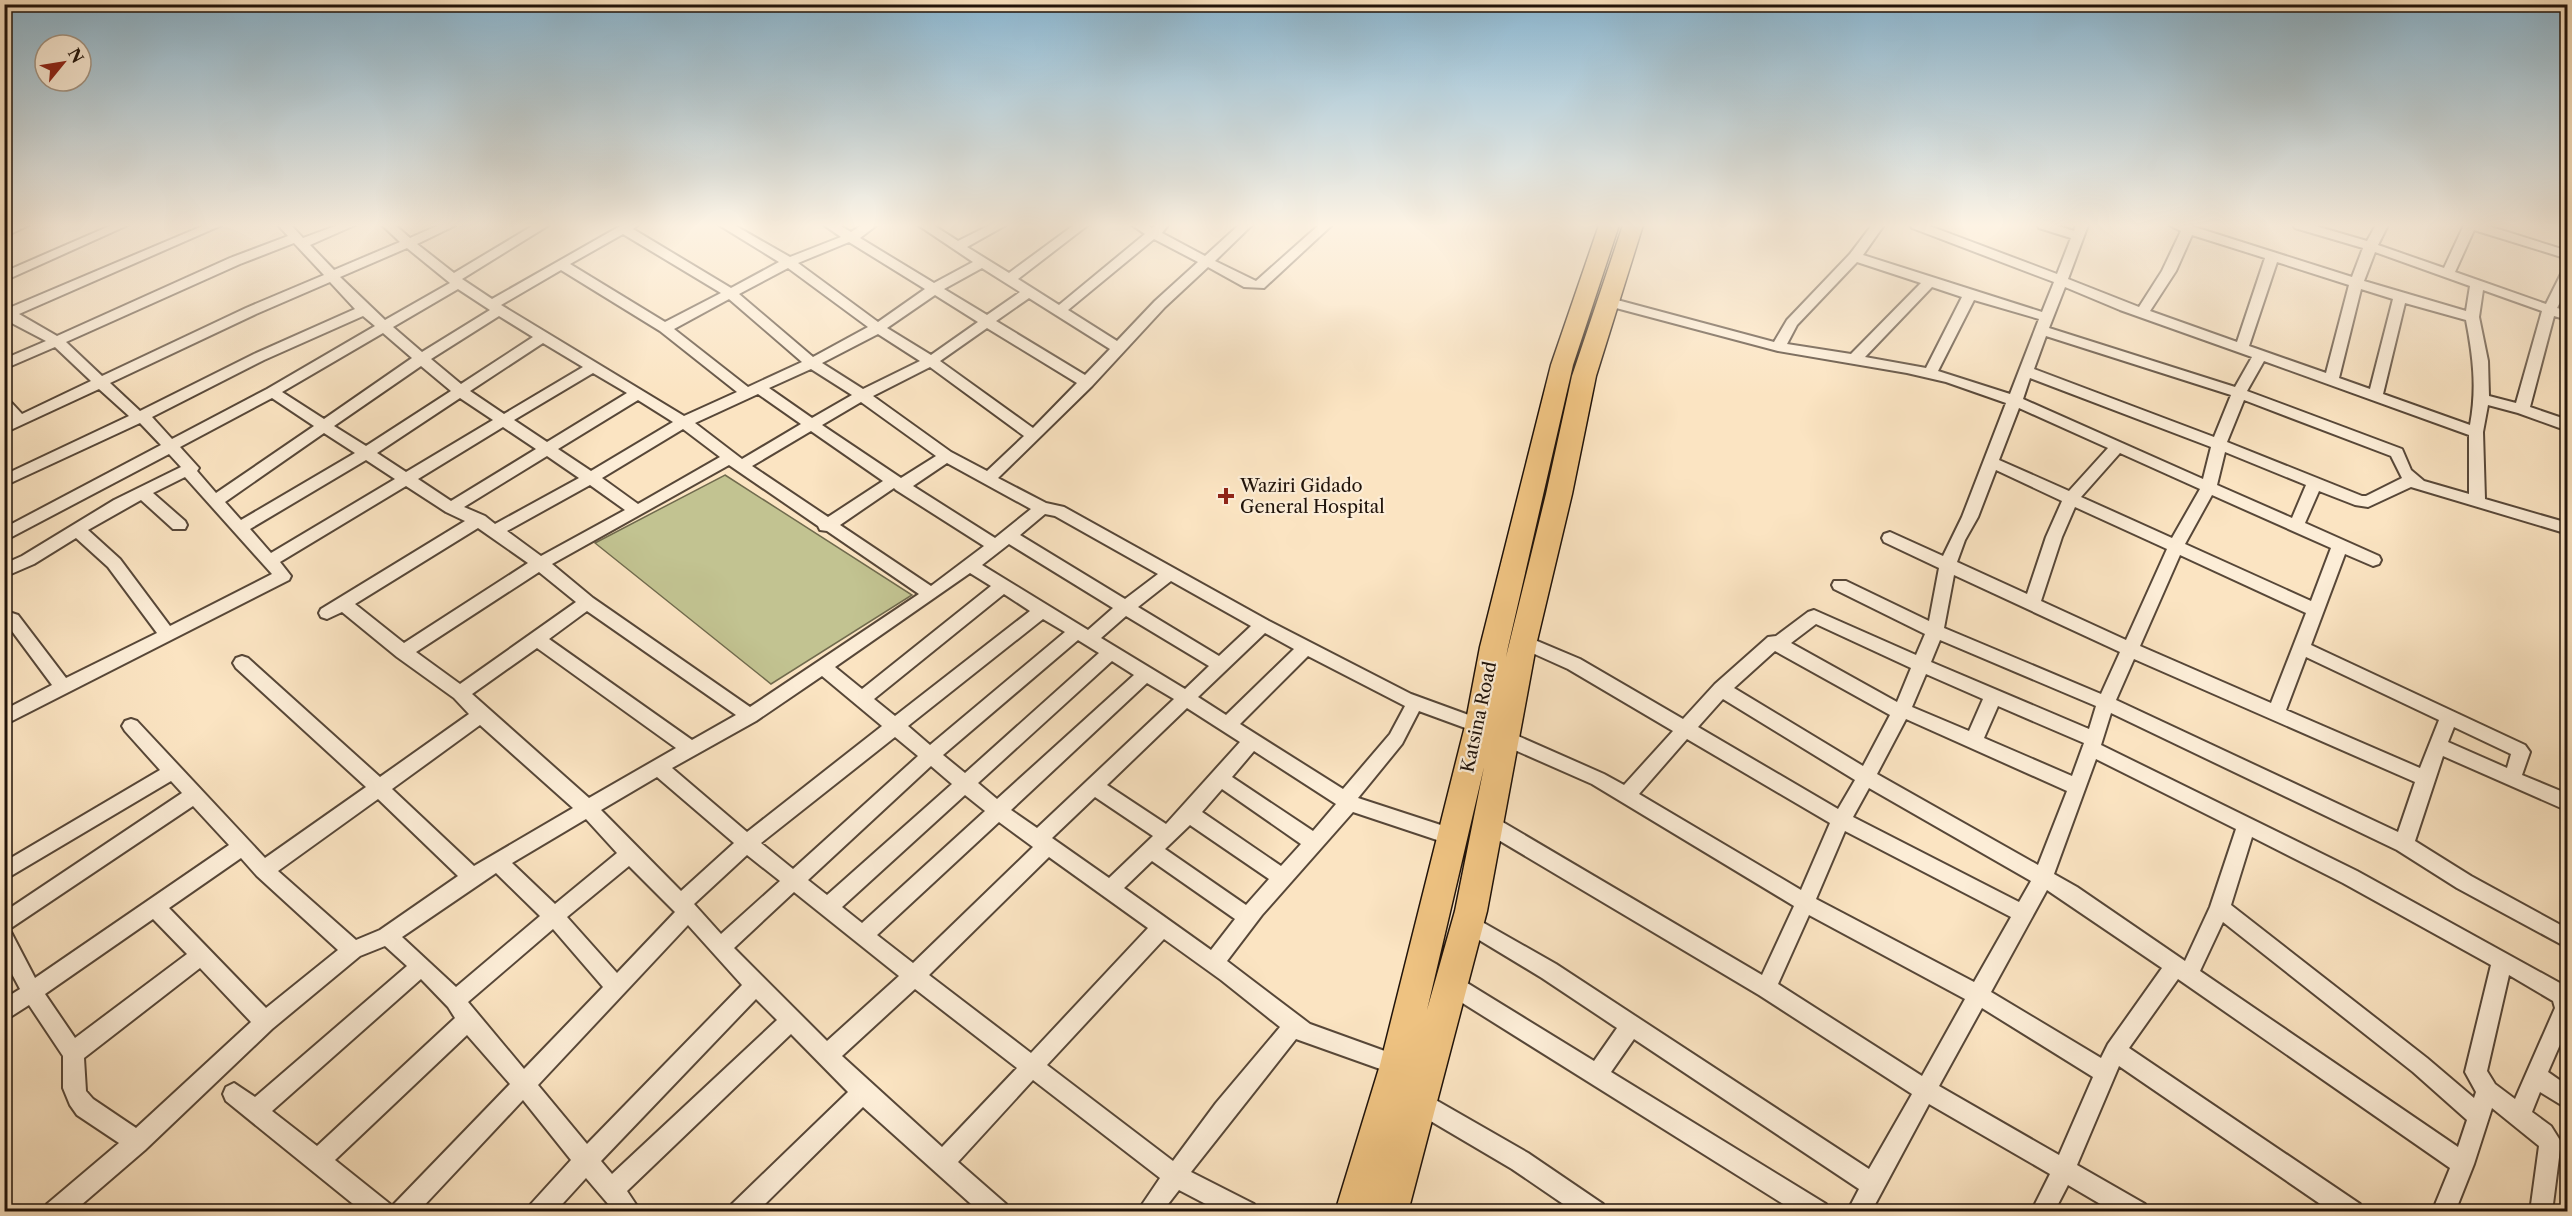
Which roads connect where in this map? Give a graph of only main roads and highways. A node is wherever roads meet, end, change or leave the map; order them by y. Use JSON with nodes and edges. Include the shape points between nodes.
{"nodes":[{"id":1,"x":1589,"y":282,"type":"edge"},
{"id":2,"x":1613,"y":282,"type":"edge"},
{"id":3,"x":1353,"y":1212,"type":"edge"},
{"id":4,"x":1389,"y":1212,"type":"edge"}],
"edges":[{"from":1,"to":3,"type":"highway","name":"Katsina Road","via":[[1559,375],[1397,1065]]},
{"from":2,"to":4,"type":"highway","name":"Katsina Road","via":[[1581,386],[1523,641],[1468,923]]}]}
